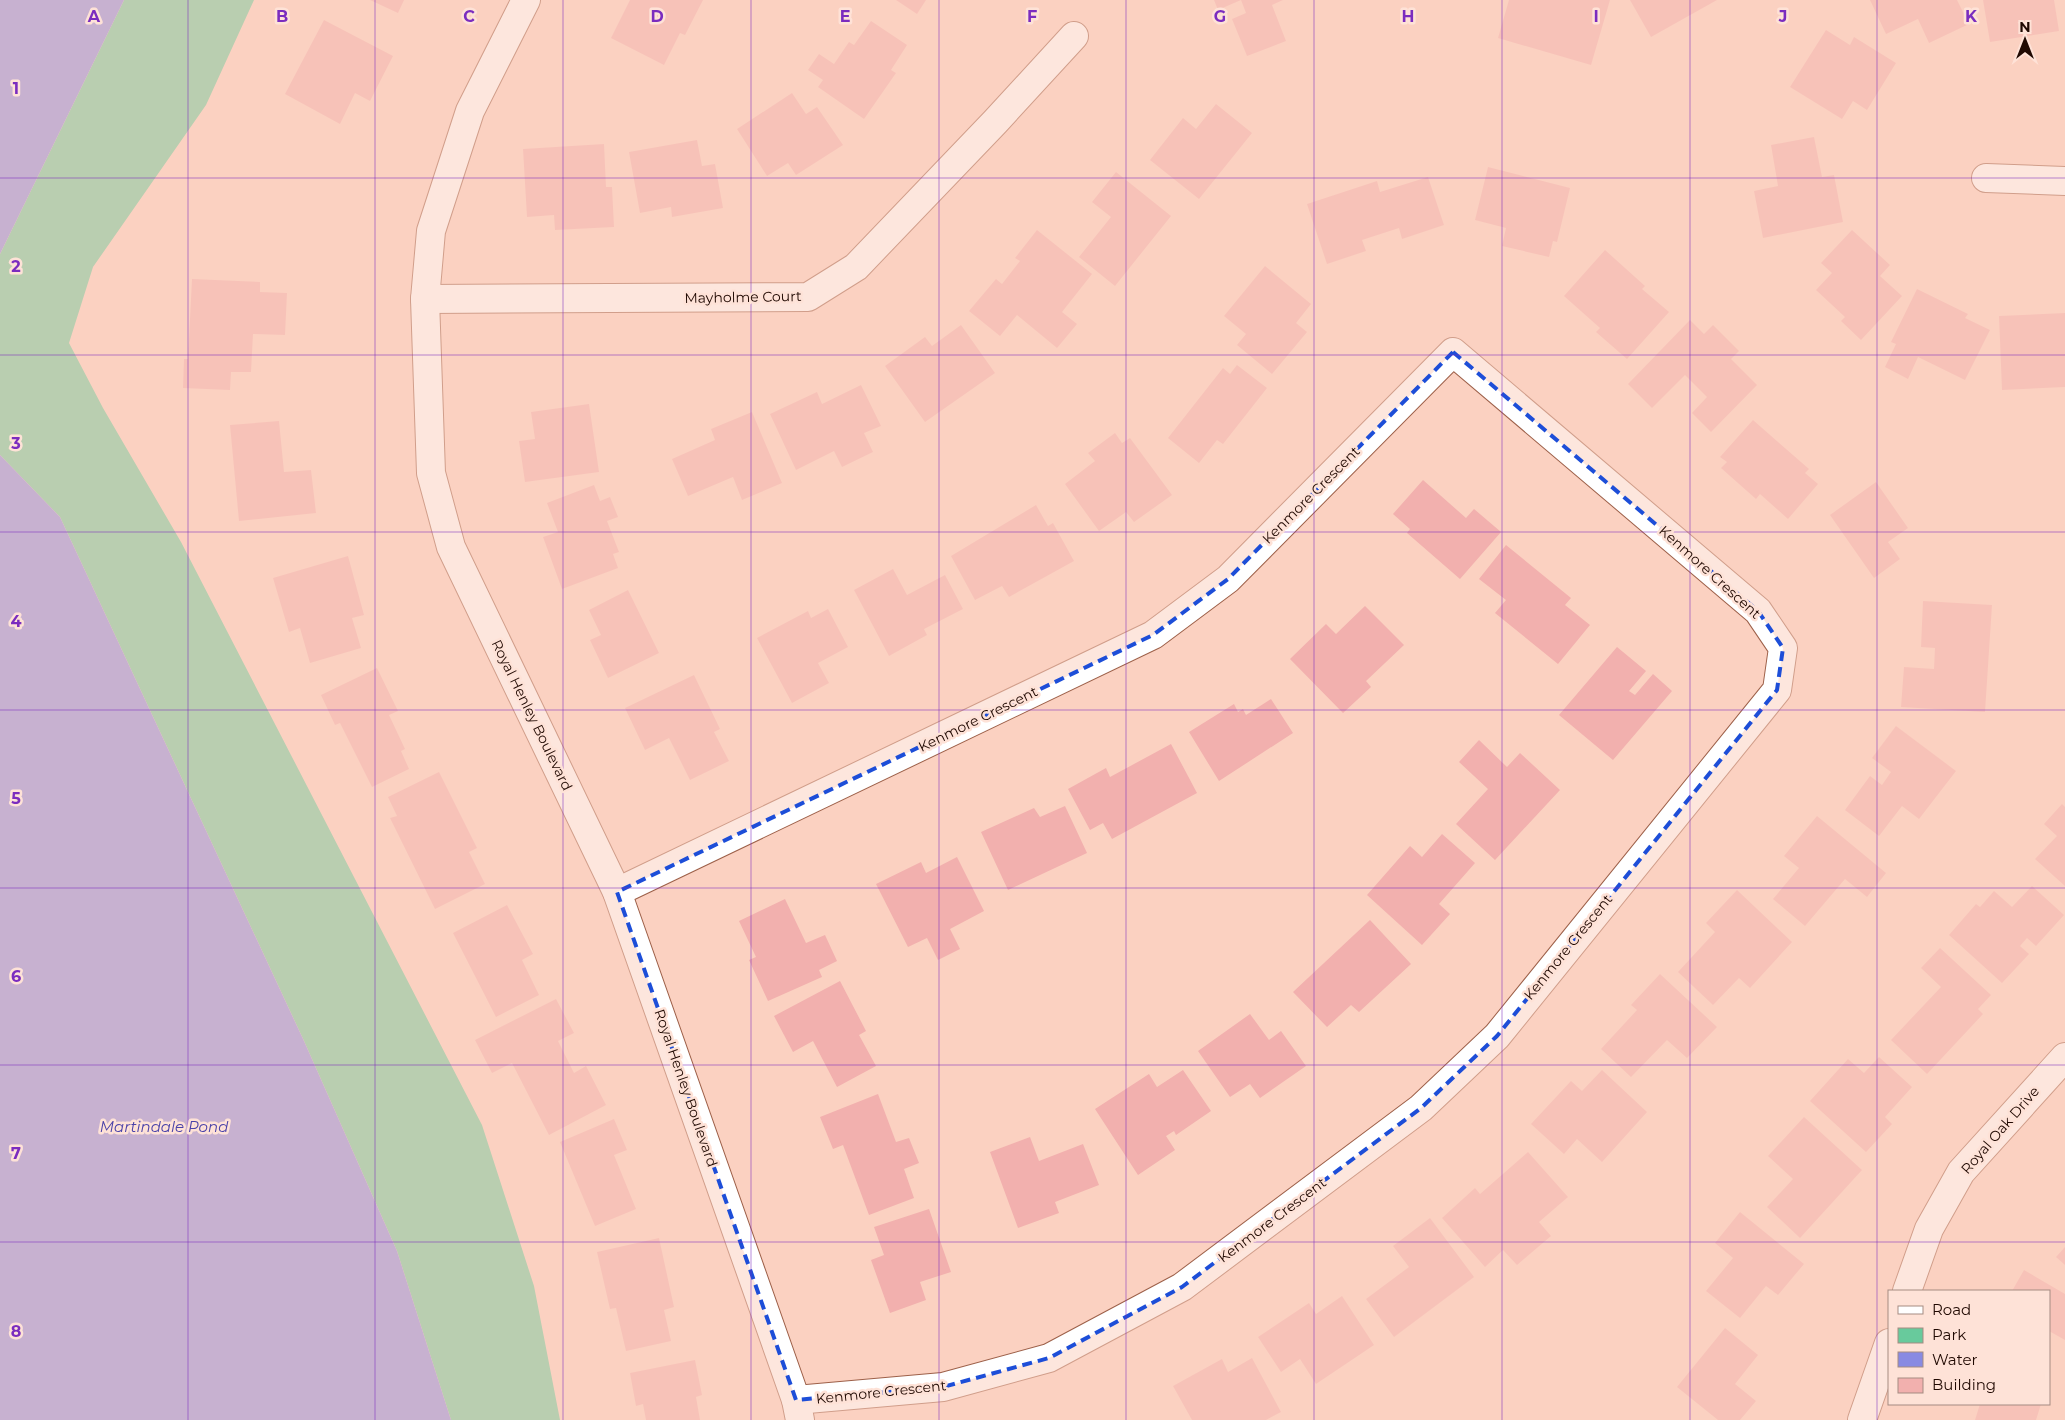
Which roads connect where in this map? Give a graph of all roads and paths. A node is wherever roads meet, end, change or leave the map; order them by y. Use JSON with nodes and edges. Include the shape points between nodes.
{"nodes":[{"id":1,"x":526,"y":0,"type":"edge"},
{"id":2,"x":1074,"y":36,"type":"dead end"},
{"id":3,"x":1986,"y":178,"type":"dead end"},
{"id":4,"x":2065,"y":181,"type":"edge"},
{"id":5,"x":425,"y":299,"type":"junction"},
{"id":6,"x":617,"y":892,"type":"junction"},
{"id":7,"x":2065,"y":1057,"type":"edge"},
{"id":8,"x":1907,"y":1290,"type":"edge"},
{"id":9,"x":1888,"y":1346,"type":"edge"},
{"id":10,"x":798,"y":1410,"type":"edge"},
{"id":11,"x":1862,"y":1420,"type":"edge"}],
"edges":[{"from":1,"to":5,"type":"street","name":"Royal Henley Boulevard","via":[[470,111],[431,231]]},
{"from":2,"to":5,"type":"street","name":"Mayholme Court","via":[[856,266],[808,297]]},
{"from":3,"to":4,"type":"street"},
{"from":5,"to":6,"type":"street","name":"Royal Henley Boulevard","via":[[431,473],[451,547]]},
{"from":6,"to":10,"type":"street","name":"Royal Henley Boulevard"},
{"from":6,"to":10,"type":"street","name":"Kenmore Crescent","via":[[1153,635],[1228,579],[1453,352],[1758,611],[1783,648],[1777,690],[1497,1036],[1422,1108],[1182,1287],[1049,1358],[943,1387]]},
{"from":7,"to":8,"type":"street","name":"Royal Oak Drive","via":[[1962,1172],[1929,1229]]},
{"from":9,"to":11,"type":"street"}]}
